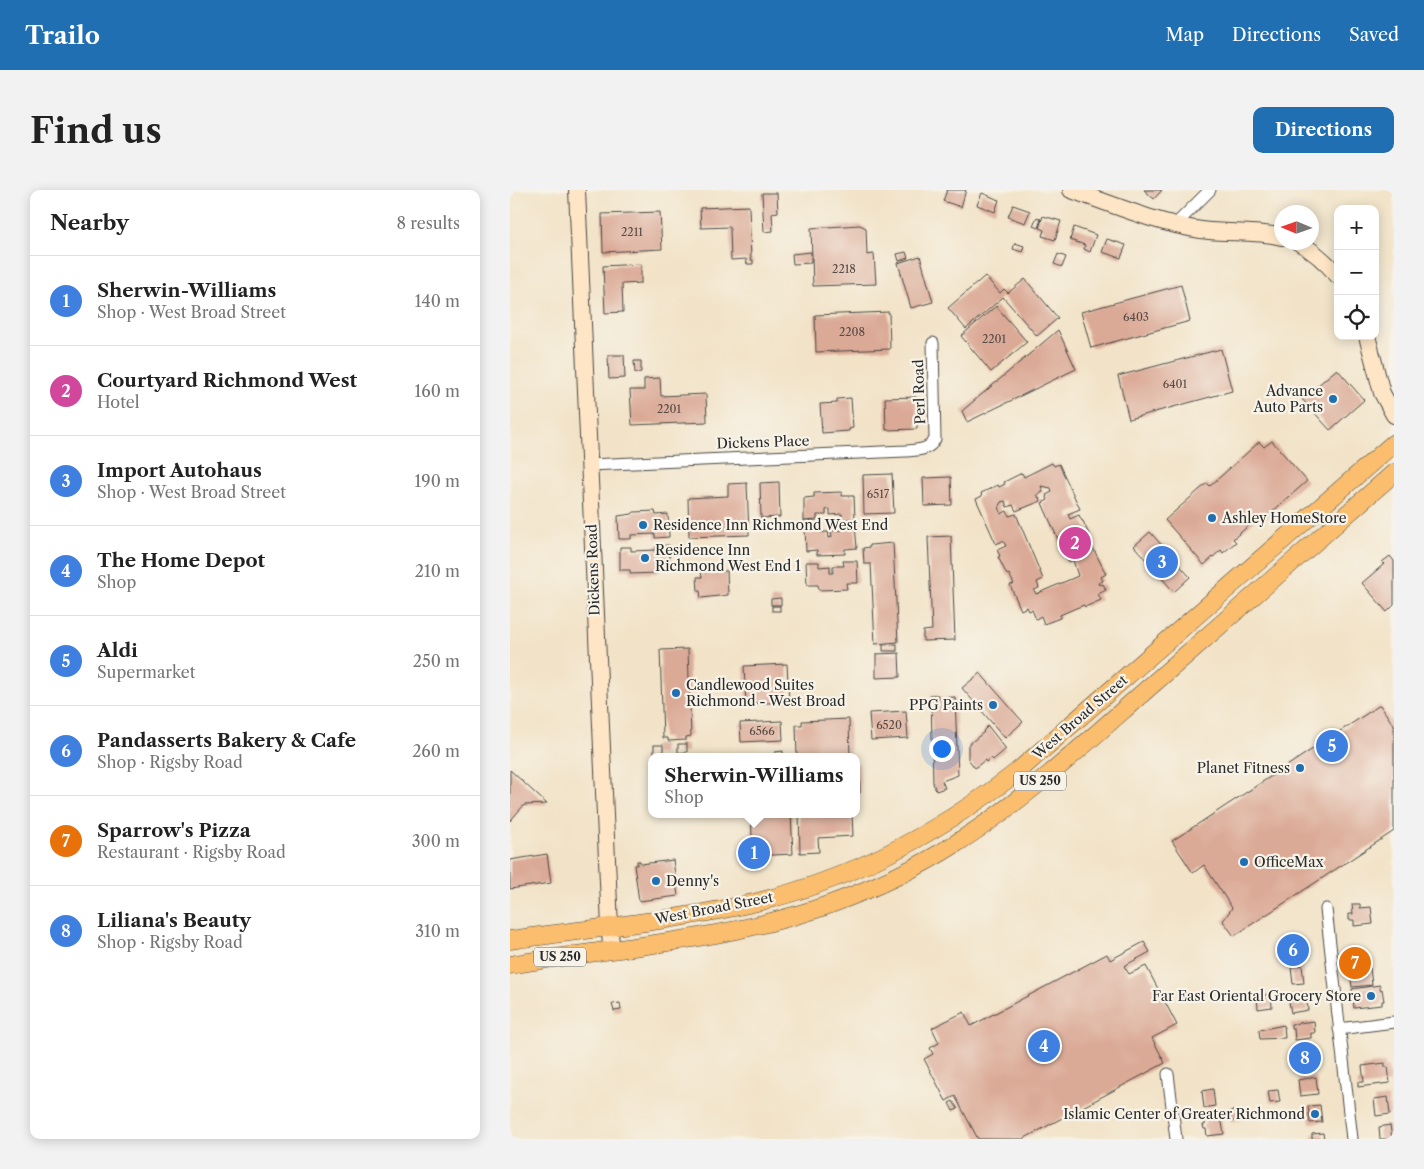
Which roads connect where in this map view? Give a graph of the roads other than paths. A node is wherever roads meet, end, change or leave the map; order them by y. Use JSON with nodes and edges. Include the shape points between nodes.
{"nodes":[{"id":1,"x":577,"y":190,"type":"edge"},
{"id":2,"x":1072,"y":190,"type":"edge"},
{"id":3,"x":1210,"y":190,"type":"edge"},
{"id":4,"x":1176,"y":225,"type":"junction"},
{"id":5,"x":1274,"y":236,"type":"edge"},
{"id":6,"x":1311,"y":250,"type":"edge"},
{"id":7,"x":1334,"y":272,"type":"edge"},
{"id":8,"x":1368,"y":340,"type":"edge"},
{"id":9,"x":933,"y":343,"type":"dead end"},
{"id":10,"x":1394,"y":415,"type":"edge"},
{"id":11,"x":935,"y":439,"type":"joint"},
{"id":12,"x":1394,"y":443,"type":"edge"},
{"id":13,"x":589,"y":465,"type":"junction"},
{"id":14,"x":1394,"y":473,"type":"edge"},
{"id":15,"x":1077,"y":719,"type":"junction"},
{"id":16,"x":1092,"y":736,"type":"junction"},
{"id":17,"x":1326,"y":909,"type":"dead end"},
{"id":18,"x":609,"y":926,"type":"junction"},
{"id":19,"x":510,"y":940,"type":"edge"},
{"id":20,"x":611,"y":949,"type":"junction"},
{"id":21,"x":510,"y":965,"type":"edge"},
{"id":22,"x":1394,"y":1022,"type":"edge"},
{"id":23,"x":1340,"y":1029,"type":"junction"},
{"id":24,"x":1168,"y":1074,"type":"dead end"},
{"id":25,"x":1176,"y":1139,"type":"edge"},
{"id":26,"x":1352,"y":1139,"type":"edge"}],
"edges":[{"from":1,"to":13,"type":"main road","name":"Dickens Road"},
{"from":2,"to":4,"type":"main road"},
{"from":3,"to":4,"type":"street"},
{"from":4,"to":5,"type":"main road"},
{"from":6,"to":7,"type":"main road"},
{"from":8,"to":10,"type":"main road","via":[[1382,393]]},
{"from":9,"to":11,"type":"street","name":"Perl Road"},
{"from":11,"to":13,"type":"street","name":"Dickens Place","via":[[930,446],[918,450]]},
{"from":12,"to":15,"type":"main road","name":"West Broad Street","number":"US 250"},
{"from":13,"to":18,"type":"main road","name":"Dickens Road"},
{"from":14,"to":16,"type":"main road","name":"West Broad Street","number":"US 250"},
{"from":15,"to":16,"type":"main road"},
{"from":15,"to":18,"type":"main road","name":"West Broad Street","number":"US 250","via":[[988,794],[925,835],[861,867],[806,888],[740,906]]},
{"from":16,"to":20,"type":"main road","name":"West Broad Street","number":"US 250","via":[[1024,795],[979,828],[916,866],[873,887],[758,926]]},
{"from":17,"to":23,"type":"street"},
{"from":18,"to":19,"type":"main road","name":"West Broad Street","number":"US 250"},
{"from":18,"to":20,"type":"main road","name":"Dickens Road"},
{"from":20,"to":21,"type":"main road","name":"West Broad Street","number":"US 250"},
{"from":22,"to":23,"type":"street"},
{"from":23,"to":26,"type":"street"},
{"from":24,"to":25,"type":"street"}]}
